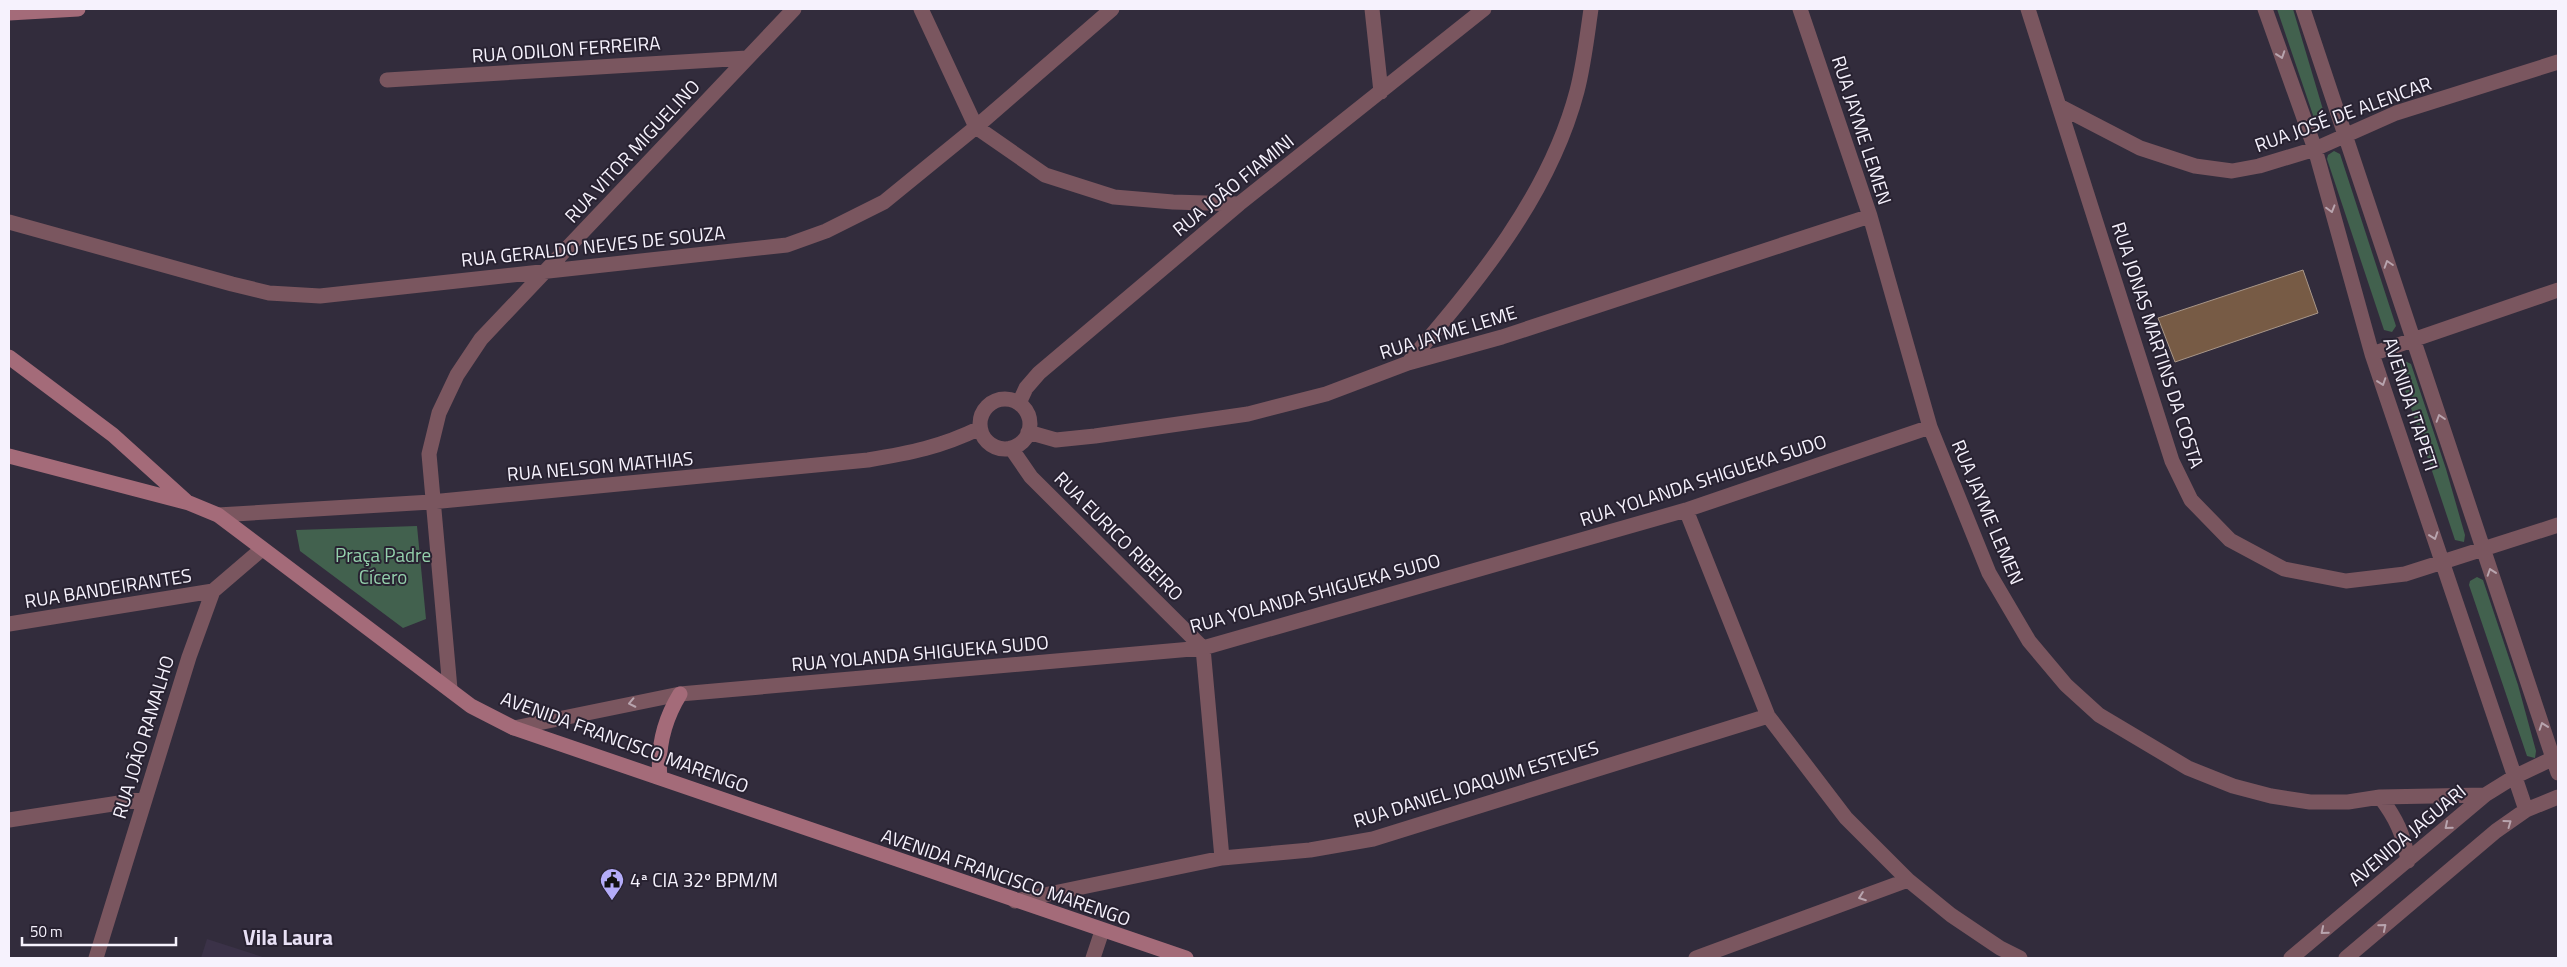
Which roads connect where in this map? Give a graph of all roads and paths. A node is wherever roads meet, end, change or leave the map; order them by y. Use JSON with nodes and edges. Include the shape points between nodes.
{"nodes":[{"id":1,"x":78,"y":9,"type":"edge"},
{"id":2,"x":794,"y":9,"type":"edge"},
{"id":3,"x":921,"y":9,"type":"edge"},
{"id":4,"x":1112,"y":9,"type":"edge"},
{"id":5,"x":1372,"y":9,"type":"edge"},
{"id":6,"x":1484,"y":9,"type":"edge"},
{"id":7,"x":1591,"y":9,"type":"edge"},
{"id":8,"x":1800,"y":9,"type":"edge"},
{"id":9,"x":2028,"y":9,"type":"edge"},
{"id":10,"x":2265,"y":9,"type":"edge"},
{"id":11,"x":2303,"y":9,"type":"edge"},
{"id":12,"x":9,"y":13,"type":"edge"},
{"id":13,"x":747,"y":58,"type":"junction"},
{"id":14,"x":2558,"y":62,"type":"edge"},
{"id":15,"x":387,"y":80,"type":"dead end"},
{"id":16,"x":1381,"y":92,"type":"junction"},
{"id":17,"x":2059,"y":106,"type":"junction"},
{"id":18,"x":976,"y":127,"type":"junction"},
{"id":19,"x":2345,"y":134,"type":"junction"},
{"id":20,"x":2315,"y":149,"type":"junction"},
{"id":21,"x":1239,"y":204,"type":"junction"},
{"id":22,"x":1870,"y":216,"type":"junction"},
{"id":23,"x":9,"y":222,"type":"edge"},
{"id":24,"x":546,"y":271,"type":"junction"},
{"id":25,"x":2558,"y":290,"type":"edge"},
{"id":26,"x":2413,"y":338,"type":"junction"},
{"id":27,"x":2372,"y":354,"type":"junction"},
{"id":28,"x":9,"y":358,"type":"edge"},
{"id":29,"x":1408,"y":363,"type":"junction"},
{"id":30,"x":1018,"y":402,"type":"junction"},
{"id":31,"x":1930,"y":427,"type":"junction"},
{"id":32,"x":980,"y":428,"type":"junction"},
{"id":33,"x":1028,"y":432,"type":"junction"},
{"id":34,"x":1011,"y":448,"type":"junction"},
{"id":35,"x":9,"y":456,"type":"edge"},
{"id":36,"x":431,"y":502,"type":"junction"},
{"id":37,"x":190,"y":503,"type":"junction"},
{"id":38,"x":1686,"y":510,"type":"junction"},
{"id":39,"x":218,"y":515,"type":"junction"},
{"id":40,"x":2558,"y":525,"type":"edge"},
{"id":41,"x":262,"y":549,"type":"junction"},
{"id":42,"x":2484,"y":550,"type":"junction"},
{"id":43,"x":2443,"y":562,"type":"junction"},
{"id":44,"x":213,"y":591,"type":"junction"},
{"id":45,"x":9,"y":624,"type":"edge"},
{"id":46,"x":1203,"y":648,"type":"junction"},
{"id":47,"x":450,"y":689,"type":"junction"},
{"id":48,"x":680,"y":694,"type":"junction"},
{"id":49,"x":1768,"y":716,"type":"junction"},
{"id":50,"x":514,"y":728,"type":"junction"},
{"id":51,"x":2556,"y":757,"type":"edge"},
{"id":52,"x":2558,"y":772,"type":"edge"},
{"id":53,"x":2514,"y":777,"type":"junction"},
{"id":54,"x":660,"y":778,"type":"junction"},
{"id":55,"x":2486,"y":795,"type":"junction"},
{"id":56,"x":2380,"y":797,"type":"junction"},
{"id":57,"x":2558,"y":797,"type":"edge"},
{"id":58,"x":145,"y":799,"type":"junction"},
{"id":59,"x":2526,"y":810,"type":"junction"},
{"id":60,"x":9,"y":820,"type":"edge"},
{"id":61,"x":1222,"y":858,"type":"junction"},
{"id":62,"x":2408,"y":861,"type":"junction"},
{"id":63,"x":1908,"y":880,"type":"junction"},
{"id":64,"x":1015,"y":901,"type":"junction"},
{"id":65,"x":1102,"y":931,"type":"junction"},
{"id":66,"x":96,"y":958,"type":"edge"},
{"id":67,"x":1093,"y":958,"type":"edge"},
{"id":68,"x":1186,"y":958,"type":"edge"},
{"id":69,"x":1696,"y":958,"type":"edge"},
{"id":70,"x":2020,"y":958,"type":"edge"},
{"id":71,"x":2291,"y":958,"type":"edge"},
{"id":72,"x":2346,"y":958,"type":"edge"}],
"edges":[{"from":1,"to":12,"type":"main road"},
{"from":2,"to":13,"type":"street","name":"RUA VITOR MIGUELINO"},
{"from":3,"to":18,"type":"street"},
{"from":4,"to":18,"type":"street","name":"RUA GERALDO NEVES DE SOUZA"},
{"from":5,"to":16,"type":"street"},
{"from":6,"to":16,"type":"street","name":"RUA JOÃO FIAMINI"},
{"from":7,"to":29,"type":"street","via":[[1577,91],[1557,148],[1516,225],[1471,288]]},
{"from":8,"to":22,"type":"street","name":"RUA JAYME LEMEN"},
{"from":9,"to":17,"type":"street","name":"RUA JONAS MARTINS DA COSTA"},
{"from":10,"to":20,"type":"street","name":"AVENIDA ITAPETI","one_way":true},
{"from":11,"to":19,"type":"street","name":"AVENIDA ITAPETI"},
{"from":13,"to":15,"type":"street","name":"RUA ODILON FERREIRA"},
{"from":13,"to":24,"type":"street","name":"RUA VITOR MIGUELINO"},
{"from":14,"to":19,"type":"street","name":"RUA JOSÉ DE ALENCAR","via":[[2396,114]]},
{"from":16,"to":21,"type":"street","name":"RUA JOÃO FIAMINI"},
{"from":17,"to":20,"type":"street","name":"RUA JOSÉ DE ALENCAR","via":[[2140,148],[2195,166],[2232,171]]},
{"from":17,"to":43,"type":"street","name":"RUA JONAS MARTINS DA COSTA","via":[[2172,461],[2191,500],[2230,540],[2284,568],[2346,581],[2405,574]]},
{"from":18,"to":21,"type":"street","via":[[1045,175],[1114,197]]},
{"from":18,"to":24,"type":"street","name":"RUA GERALDO NEVES DE SOUZA","via":[[884,202],[826,231],[787,245]]},
{"from":19,"to":20,"type":"street","name":"RUA JOSÉ DE ALENCAR"},
{"from":26,"to":19,"type":"street","name":"AVENIDA ITAPETI","one_way":true},
{"from":20,"to":27,"type":"street","name":"AVENIDA ITAPETI","one_way":true},
{"from":21,"to":30,"type":"street","name":"RUA JOÃO FIAMINI","via":[[1039,373]]},
{"from":22,"to":29,"type":"street","name":"RUA JAYME LEME","via":[[1502,337]]},
{"from":22,"to":31,"type":"street","name":"RUA JAYME LEMEN"},
{"from":23,"to":24,"type":"street","name":"RUA GERALDO NEVES DE SOUZA","via":[[269,293],[320,296]]},
{"from":24,"to":36,"type":"street","name":"RUA VITOR MIGUELINO","via":[[480,339],[456,375],[439,413],[429,454]]},
{"from":25,"to":26,"type":"street"},
{"from":26,"to":27,"type":"street"},
{"from":42,"to":26,"type":"street","name":"AVENIDA ITAPETI","one_way":true},
{"from":27,"to":43,"type":"street","name":"AVENIDA ITAPETI","one_way":true},
{"from":28,"to":37,"type":"main road","via":[[113,435]]},
{"from":29,"to":33,"type":"street","name":"RUA JAYME LEME","via":[[1326,394],[1248,414],[1056,440]]},
{"from":30,"to":32,"type":"street","via":[[1003,399],[988,405],[980,420]]},
{"from":30,"to":33,"type":"street","via":[[1028,416]]},
{"from":31,"to":38,"type":"street","name":"RUA YOLANDA SHIGUEKA SUDO"},
{"from":31,"to":56,"type":"street","name":"RUA JAYME LEMEN","via":[[1989,573],[2014,616],[2029,641],[2066,685],[2099,715],[2188,768],[2233,786],[2310,802],[2348,802]]},
{"from":32,"to":34,"type":"street","via":[[995,447]]},
{"from":32,"to":36,"type":"street","name":"RUA NELSON MATHIAS","via":[[949,443],[868,460]]},
{"from":33,"to":34,"type":"street","via":[[1018,445]]},
{"from":34,"to":46,"type":"street","name":"RUA EURICO RIBEIRO","via":[[1031,477]]},
{"from":35,"to":37,"type":"main road","name":"AVENIDA FRANCISCO MARENGO"},
{"from":36,"to":39,"type":"street","name":"RUA NELSON MATHIAS"},
{"from":36,"to":47,"type":"street","name":"RUA VITOR MIGUELINO"},
{"from":37,"to":39,"type":"main road","name":"AVENIDA FRANCISCO MARENGO"},
{"from":38,"to":46,"type":"street","name":"RUA YOLANDA SHIGUEKA SUDO"},
{"from":38,"to":49,"type":"street"},
{"from":39,"to":41,"type":"main road","name":"AVENIDA FRANCISCO MARENGO"},
{"from":40,"to":42,"type":"street","name":"RUA JONAS MARTINS DA COSTA"},
{"from":41,"to":44,"type":"street","name":"RUA JOÃO RAMALHO"},
{"from":41,"to":47,"type":"main road","name":"AVENIDA FRANCISCO MARENGO"},
{"from":42,"to":43,"type":"street","name":"RUA JONAS MARTINS DA COSTA"},
{"from":51,"to":42,"type":"street","name":"AVENIDA ITAPETI","one_way":true},
{"from":43,"to":53,"type":"street","name":"AVENIDA ITAPETI"},
{"from":44,"to":45,"type":"street","name":"RUA BANDEIRANTES"},
{"from":44,"to":58,"type":"street","name":"RUA JOÃO RAMALHO"},
{"from":46,"to":48,"type":"street","name":"RUA YOLANDA SHIGUEKA SUDO"},
{"from":46,"to":61,"type":"street"},
{"from":47,"to":50,"type":"main road","name":"AVENIDA FRANCISCO MARENGO","via":[[471,706]]},
{"from":48,"to":50,"type":"street","name":"RUA YOLANDA SHIGUEKA SUDO","one_way":true},
{"from":48,"to":54,"type":"main road","via":[[671,708],[661,740],[658,756]]},
{"from":49,"to":61,"type":"street","name":"RUA DANIEL JOAQUIM ESTEVES","via":[[1374,838],[1310,850]]},
{"from":49,"to":63,"type":"street","via":[[1846,818]]},
{"from":50,"to":54,"type":"main road","name":"AVENIDA FRANCISCO MARENGO"},
{"from":51,"to":52,"type":"street","name":"AVENIDA ITAPETI"},
{"from":51,"to":53,"type":"street","name":"AVENIDA JAGUARI"},
{"from":53,"to":55,"type":"street","name":"AVENIDA JAGUARI"},
{"from":53,"to":59,"type":"street","name":"AVENIDA ITAPETI"},
{"from":54,"to":64,"type":"main road","name":"AVENIDA FRANCISCO MARENGO"},
{"from":55,"to":56,"type":"street","name":"RUA JAYME LEMEN"},
{"from":55,"to":62,"type":"street","name":"AVENIDA JAGUARI","one_way":true},
{"from":56,"to":62,"type":"street","via":[[2398,823]]},
{"from":57,"to":59,"type":"street"},
{"from":58,"to":60,"type":"street"},
{"from":58,"to":66,"type":"street","name":"RUA JOÃO RAMALHO"},
{"from":72,"to":59,"type":"street","one_way":true},
{"from":61,"to":64,"type":"street","name":"RUA DANIEL JOAQUIM ESTEVES"},
{"from":62,"to":71,"type":"street","name":"AVENIDA JAGUARI","one_way":true},
{"from":63,"to":69,"type":"street","one_way":true},
{"from":63,"to":70,"type":"street","via":[[1951,915]]},
{"from":64,"to":65,"type":"main road","name":"AVENIDA FRANCISCO MARENGO"},
{"from":65,"to":67,"type":"street"},
{"from":65,"to":68,"type":"main road","name":"AVENIDA FRANCISCO MARENGO"}]}
